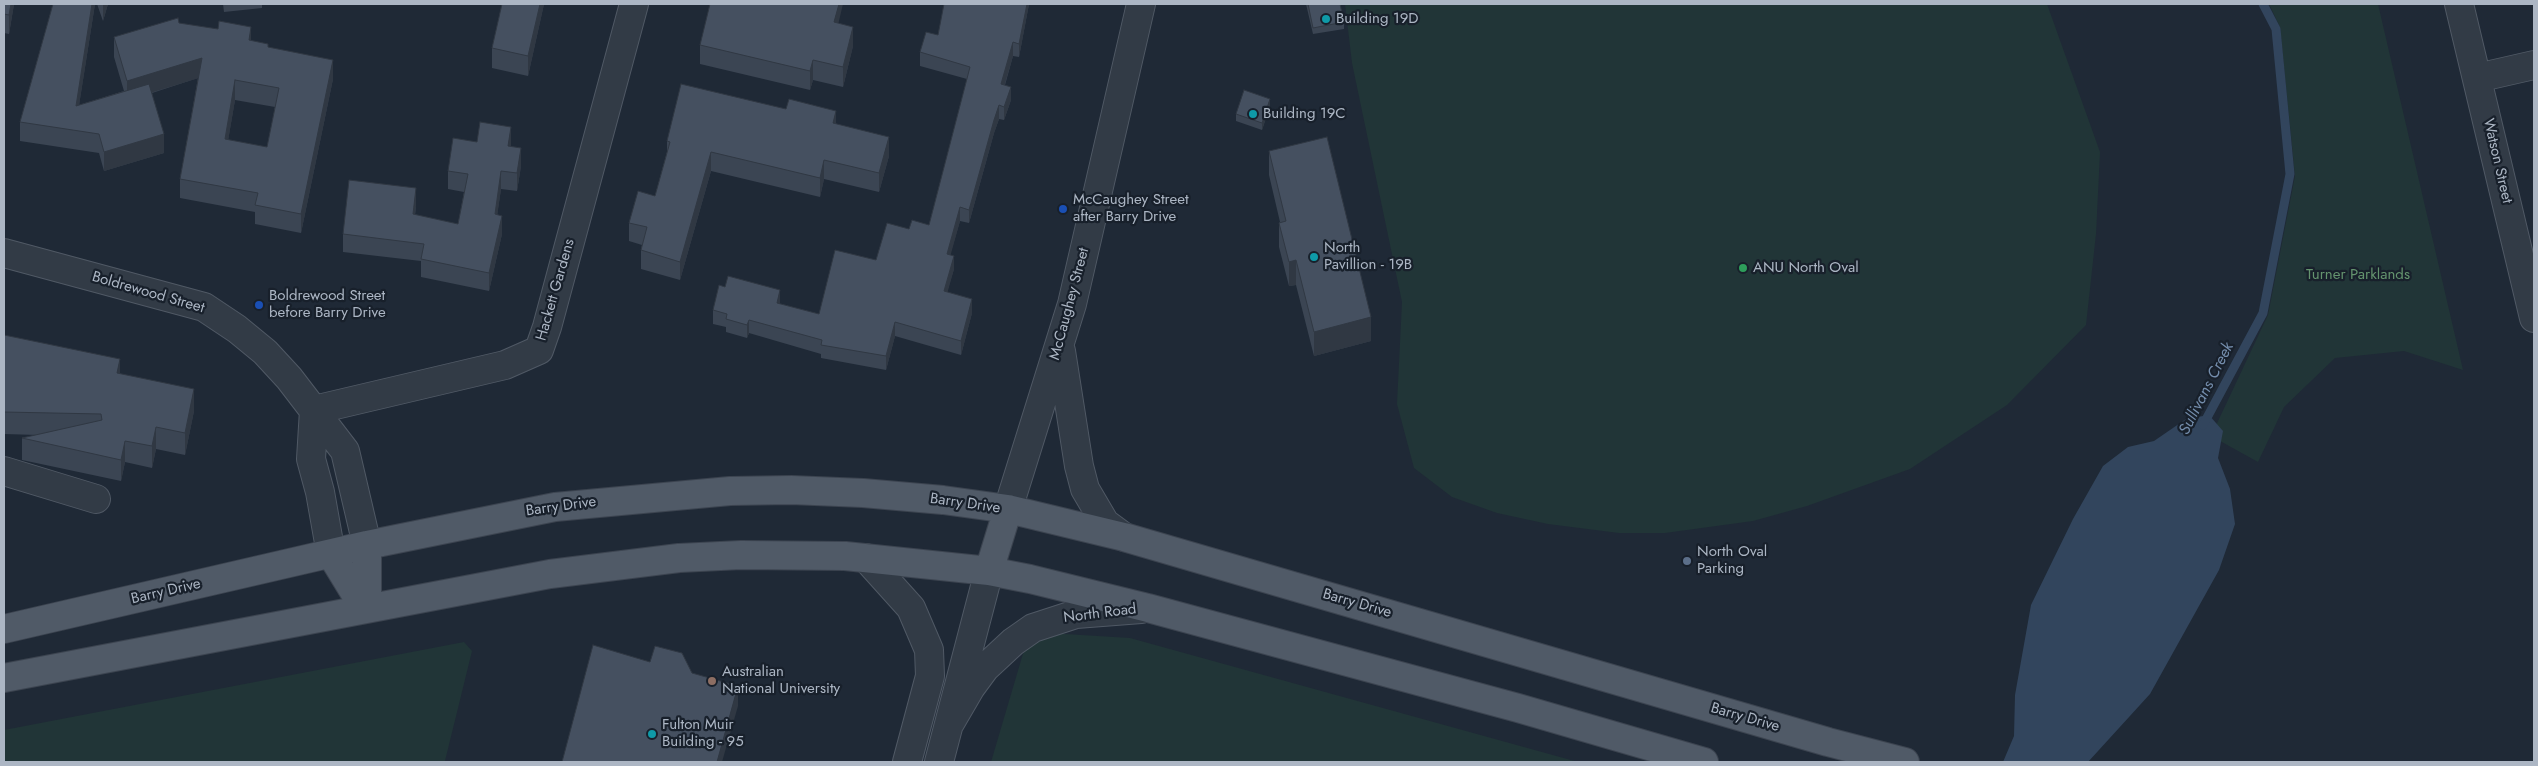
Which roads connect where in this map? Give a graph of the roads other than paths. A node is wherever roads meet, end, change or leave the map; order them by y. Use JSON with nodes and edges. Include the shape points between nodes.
{"nodes":[{"id":1,"x":634,"y":4,"type":"edge"},
{"id":2,"x":1141,"y":4,"type":"edge"},
{"id":3,"x":2459,"y":4,"type":"edge"},
{"id":4,"x":2534,"y":65,"type":"edge"},
{"id":5,"x":2477,"y":78,"type":"junction"},
{"id":6,"x":4,"y":253,"type":"edge"},
{"id":7,"x":2534,"y":318,"type":"edge"},
{"id":8,"x":1060,"y":344,"type":"junction"},
{"id":9,"x":314,"y":410,"type":"junction"},
{"id":10,"x":4,"y":471,"type":"edge"},
{"id":11,"x":96,"y":499,"type":"dead end"},
{"id":12,"x":1008,"y":509,"type":"junction"},
{"id":13,"x":1124,"y":537,"type":"junction"},
{"id":14,"x":366,"y":544,"type":"junction"},
{"id":15,"x":331,"y":554,"type":"junction"},
{"id":16,"x":866,"y":558,"type":"junction"},
{"id":17,"x":989,"y":572,"type":"junction"},
{"id":18,"x":365,"y":608,"type":"junction"},
{"id":19,"x":1148,"y":608,"type":"junction"},
{"id":20,"x":4,"y":629,"type":"edge"},
{"id":21,"x":4,"y":678,"type":"edge"},
{"id":22,"x":950,"y":723,"type":"junction"},
{"id":23,"x":906,"y":762,"type":"edge"},
{"id":24,"x":939,"y":762,"type":"edge"},
{"id":25,"x":1704,"y":762,"type":"edge"},
{"id":26,"x":1905,"y":762,"type":"edge"}],
"edges":[{"from":1,"to":9,"type":"street","name":"Hackett Gardens","via":[[550,318],[538,350],[505,365]]},
{"from":2,"to":8,"type":"street","name":"McCaughey Street"},
{"from":3,"to":5,"type":"street","name":"Watson Street"},
{"from":4,"to":5,"type":"street"},
{"from":5,"to":7,"type":"street","name":"Watson Street"},
{"from":6,"to":9,"type":"street","name":"Boldrewood Street","via":[[204,307],[265,352]]},
{"from":8,"to":12,"type":"street","name":"McCaughey Street"},
{"from":8,"to":13,"type":"street","via":[[1085,489],[1105,524]]},
{"from":9,"to":14,"type":"street","name":"Boldrewood Street","via":[[344,451]]},
{"from":9,"to":15,"type":"street","via":[[310,459],[320,492]]},
{"from":10,"to":11,"type":"street"},
{"from":12,"to":13,"type":"main road","name":"Barry Drive"},
{"from":12,"to":14,"type":"main road","name":"Barry Drive","via":[[873,494],[730,491],[555,507]]},
{"from":12,"to":17,"type":"main road","name":"McCaughey Street"},
{"from":13,"to":26,"type":"main road","name":"Barry Drive"},
{"from":14,"to":15,"type":"main road","name":"Barry Drive"},
{"from":14,"to":18,"type":"main road"},
{"from":15,"to":18,"type":"main road"},
{"from":15,"to":20,"type":"main road","name":"Barry Drive"},
{"from":16,"to":17,"type":"main road"},
{"from":16,"to":18,"type":"main road","via":[[741,555],[678,558],[550,574]]},
{"from":16,"to":23,"type":"street","via":[[910,608],[929,650],[930,676]]},
{"from":17,"to":19,"type":"main road"},
{"from":17,"to":22,"type":"street","name":"North Road"},
{"from":18,"to":21,"type":"main road"},
{"from":19,"to":22,"type":"street","name":"North Road","via":[[1076,614],[1033,628],[1012,642],[985,668]]},
{"from":19,"to":25,"type":"main road"},
{"from":22,"to":24,"type":"street","name":"North Road"}]}
